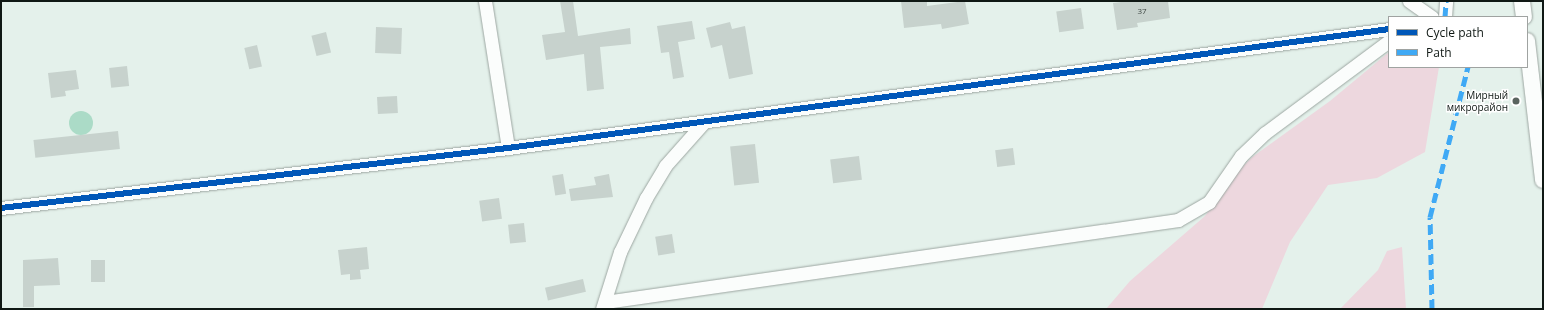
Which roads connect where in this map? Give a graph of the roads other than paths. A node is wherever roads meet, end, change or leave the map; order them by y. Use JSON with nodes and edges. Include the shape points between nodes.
{"nodes":[{"id":1,"x":485,"y":1,"type":"edge"},
{"id":2,"x":1409,"y":1,"type":"edge"},
{"id":3,"x":1446,"y":1,"type":"edge"},
{"id":4,"x":1522,"y":1,"type":"edge"},
{"id":5,"x":1431,"y":16,"type":"edge"},
{"id":6,"x":1445,"y":16,"type":"edge"},
{"id":7,"x":1524,"y":16,"type":"edge"},
{"id":8,"x":1388,"y":29,"type":"edge"},
{"id":9,"x":1388,"y":42,"type":"edge"},
{"id":10,"x":1528,"y":50,"type":"edge"},
{"id":11,"x":704,"y":122,"type":"junction"},
{"id":12,"x":508,"y":148,"type":"junction"},
{"id":13,"x":1543,"y":180,"type":"edge"},
{"id":14,"x":1,"y":208,"type":"edge"},
{"id":15,"x":604,"y":306,"type":"edge"}],
"edges":[{"from":1,"to":12,"type":"street"},
{"from":2,"to":5,"type":"street"},
{"from":3,"to":6,"type":"street"},
{"from":4,"to":7,"type":"street"},
{"from":8,"to":11,"type":"street"},
{"from":9,"to":15,"type":"street","via":[[1265,133],[1241,156],[1209,202],[1178,220]]},
{"from":10,"to":13,"type":"street"},
{"from":11,"to":12,"type":"street"},
{"from":11,"to":15,"type":"street","via":[[665,166],[646,198],[620,252]]},
{"from":12,"to":14,"type":"street"}]}
